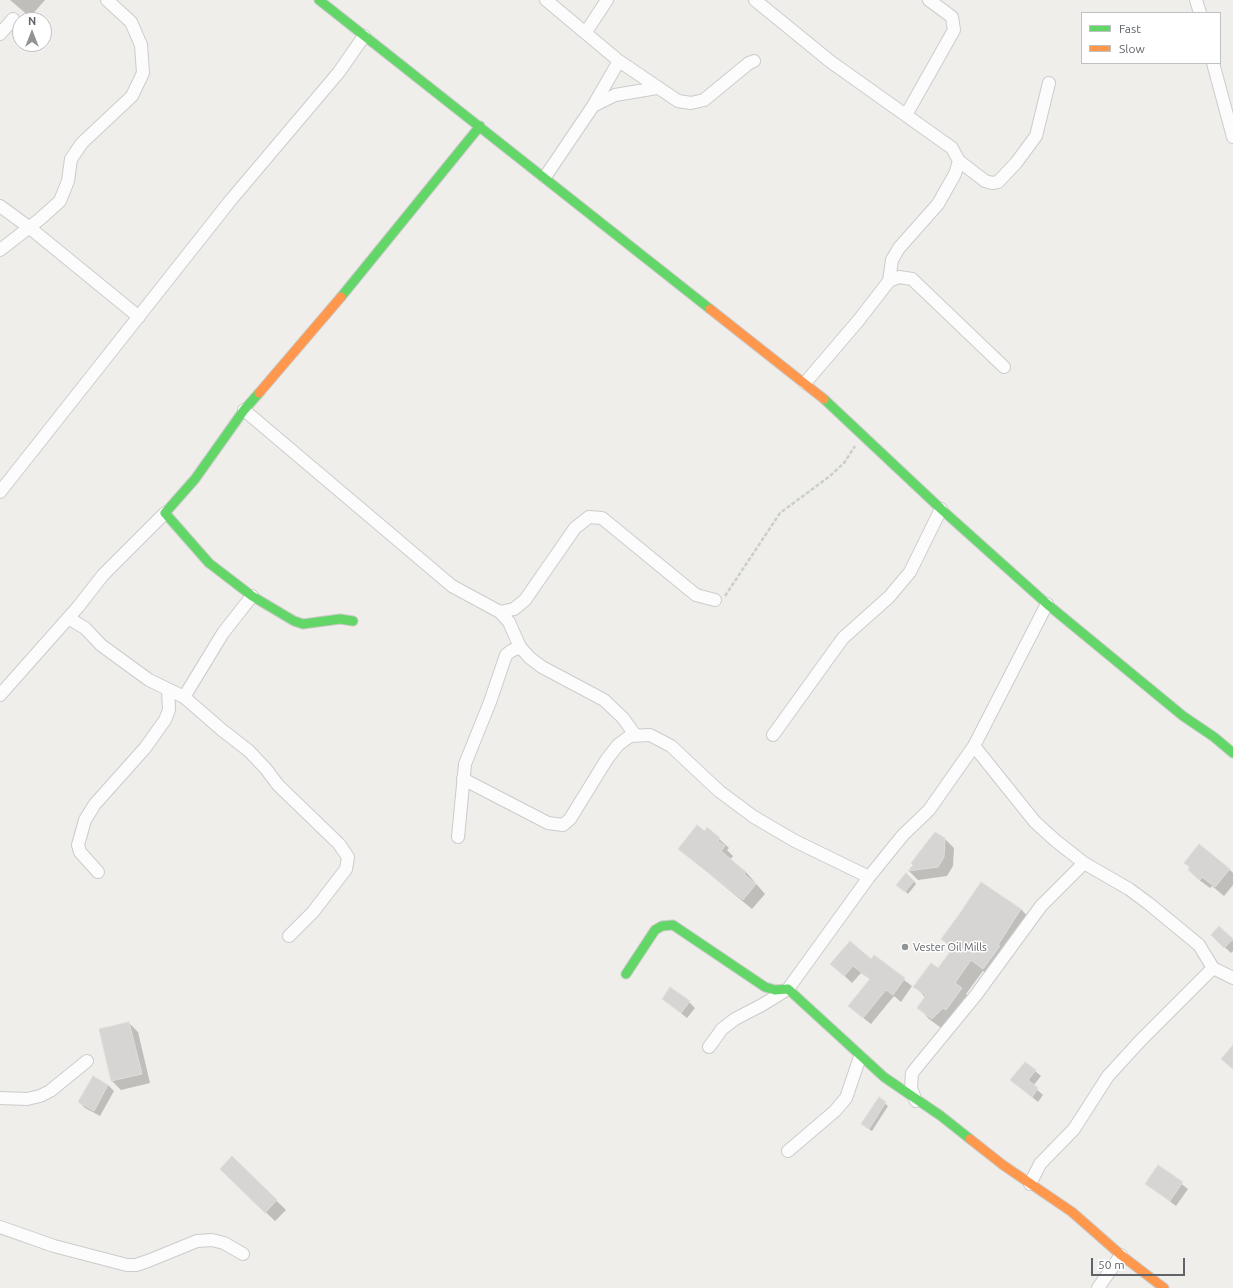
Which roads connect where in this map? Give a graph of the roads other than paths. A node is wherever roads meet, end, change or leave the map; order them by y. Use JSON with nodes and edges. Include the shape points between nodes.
{"nodes":[{"id":1,"x":107,"y":0,"type":"edge"},
{"id":2,"x":319,"y":0,"type":"edge"},
{"id":3,"x":546,"y":0,"type":"edge"},
{"id":4,"x":607,"y":0,"type":"edge"},
{"id":5,"x":754,"y":0,"type":"edge"},
{"id":6,"x":929,"y":0,"type":"edge"},
{"id":7,"x":1196,"y":0,"type":"edge"},
{"id":8,"x":1200,"y":12,"type":"edge"},
{"id":9,"x":12,"y":20,"type":"edge"},
{"id":10,"x":586,"y":32,"type":"junction"},
{"id":11,"x":0,"y":34,"type":"edge"},
{"id":12,"x":364,"y":36,"type":"junction"},
{"id":13,"x":619,"y":61,"type":"junction"},
{"id":14,"x":754,"y":61,"type":"dead end"},
{"id":15,"x":1213,"y":64,"type":"edge"},
{"id":16,"x":1049,"y":83,"type":"dead end"},
{"id":17,"x":656,"y":88,"type":"junction"},
{"id":18,"x":593,"y":106,"type":"junction"},
{"id":19,"x":906,"y":115,"type":"junction"},
{"id":20,"x":480,"y":126,"type":"junction"},
{"id":21,"x":1233,"y":137,"type":"edge"},
{"id":22,"x":959,"y":161,"type":"junction"},
{"id":23,"x":545,"y":177,"type":"junction"},
{"id":24,"x":0,"y":206,"type":"edge"},
{"id":25,"x":30,"y":228,"type":"junction"},
{"id":26,"x":0,"y":250,"type":"edge"},
{"id":27,"x":889,"y":281,"type":"junction"},
{"id":28,"x":139,"y":317,"type":"junction"},
{"id":29,"x":1004,"y":367,"type":"dead end"},
{"id":30,"x":805,"y":383,"type":"junction"},
{"id":31,"x":244,"y":410,"type":"junction"},
{"id":32,"x":0,"y":492,"type":"edge"},
{"id":33,"x":941,"y":509,"type":"junction"},
{"id":34,"x":165,"y":513,"type":"junction"},
{"id":35,"x":252,"y":596,"type":"junction"},
{"id":36,"x":715,"y":600,"type":"road end"},
{"id":37,"x":1048,"y":604,"type":"junction"},
{"id":38,"x":500,"y":612,"type":"junction"},
{"id":39,"x":68,"y":618,"type":"junction"},
{"id":40,"x":353,"y":621,"type":"dead end"},
{"id":41,"x":520,"y":647,"type":"junction"},
{"id":42,"x":168,"y":690,"type":"junction"},
{"id":43,"x":0,"y":695,"type":"edge"},
{"id":44,"x":184,"y":696,"type":"junction"},
{"id":45,"x":635,"y":735,"type":"junction"},
{"id":46,"x":773,"y":735,"type":"dead end"},
{"id":47,"x":974,"y":746,"type":"junction"},
{"id":48,"x":1233,"y":753,"type":"edge"},
{"id":49,"x":463,"y":779,"type":"junction"},
{"id":50,"x":458,"y":837,"type":"dead end"},
{"id":51,"x":1084,"y":863,"type":"junction"},
{"id":52,"x":98,"y":872,"type":"dead end"},
{"id":53,"x":869,"y":877,"type":"junction"},
{"id":54,"x":289,"y":936,"type":"dead end"},
{"id":55,"x":1213,"y":968,"type":"junction"},
{"id":56,"x":626,"y":974,"type":"dead end"},
{"id":57,"x":1233,"y":978,"type":"edge"},
{"id":58,"x":788,"y":989,"type":"junction"},
{"id":59,"x":710,"y":1047,"type":"dead end"},
{"id":60,"x":860,"y":1057,"type":"junction"},
{"id":61,"x":87,"y":1061,"type":"dead end"},
{"id":62,"x":0,"y":1098,"type":"edge"},
{"id":63,"x":916,"y":1101,"type":"junction"},
{"id":64,"x":788,"y":1151,"type":"dead end"},
{"id":65,"x":1030,"y":1184,"type":"junction"},
{"id":66,"x":0,"y":1227,"type":"edge"},
{"id":67,"x":243,"y":1254,"type":"dead end"},
{"id":68,"x":1122,"y":1255,"type":"junction"},
{"id":69,"x":1098,"y":1288,"type":"edge"},
{"id":70,"x":1164,"y":1288,"type":"edge"}],
"edges":[{"from":1,"to":25,"type":"street","via":[[131,22],[140,44],[143,73],[132,96],[82,143],[71,159],[68,181],[60,201]]},
{"from":2,"to":12,"type":"street"},
{"from":3,"to":10,"type":"street"},
{"from":4,"to":10,"type":"street"},
{"from":5,"to":19,"type":"street","via":[[831,62]]},
{"from":6,"to":19,"type":"street","via":[[952,17],[954,30]]},
{"from":7,"to":8,"type":"street"},
{"from":9,"to":11,"type":"street"},
{"from":10,"to":13,"type":"street"},
{"from":12,"to":20,"type":"street"},
{"from":12,"to":28,"type":"street","via":[[339,72],[230,201]]},
{"from":13,"to":17,"type":"street"},
{"from":13,"to":18,"type":"street"},
{"from":14,"to":17,"type":"street","via":[[697,103],[678,102]]},
{"from":15,"to":21,"type":"street"},
{"from":16,"to":22,"type":"street","via":[[1036,136],[998,182],[985,181]]},
{"from":17,"to":18,"type":"street","via":[[615,95]]},
{"from":18,"to":23,"type":"street"},
{"from":19,"to":22,"type":"street","via":[[952,148]]},
{"from":20,"to":23,"type":"street"},
{"from":20,"to":31,"type":"street","via":[[338,301]]},
{"from":22,"to":27,"type":"street","via":[[955,174],[938,204],[899,248],[892,260]]},
{"from":23,"to":30,"type":"street"},
{"from":24,"to":25,"type":"street"},
{"from":25,"to":26,"type":"street"},
{"from":25,"to":28,"type":"street"},
{"from":27,"to":29,"type":"street","via":[[899,277],[912,279]]},
{"from":27,"to":30,"type":"street"},
{"from":28,"to":32,"type":"street"},
{"from":30,"to":33,"type":"street","via":[[863,434]]},
{"from":31,"to":34,"type":"street","via":[[195,479]]},
{"from":31,"to":38,"type":"street","via":[[452,586]]},
{"from":33,"to":37,"type":"street"},
{"from":33,"to":46,"type":"street","via":[[910,572],[889,597],[843,638]]},
{"from":34,"to":35,"type":"street","via":[[209,563]]},
{"from":34,"to":39,"type":"street","via":[[103,575]]},
{"from":35,"to":40,"type":"street","via":[[303,624],[340,619]]},
{"from":35,"to":44,"type":"street","via":[[224,632]]},
{"from":36,"to":38,"type":"street","via":[[696,595],[602,518],[589,517],[575,528],[525,600],[514,609]]},
{"from":37,"to":47,"type":"street"},
{"from":37,"to":48,"type":"street","via":[[1183,716]]},
{"from":38,"to":41,"type":"street","via":[[509,622]]},
{"from":39,"to":42,"type":"street","via":[[86,628],[101,645],[123,662]]},
{"from":39,"to":43,"type":"street"},
{"from":41,"to":45,"type":"street","via":[[542,667],[604,700],[623,718]]},
{"from":41,"to":49,"type":"street","via":[[506,655],[465,764]]},
{"from":42,"to":44,"type":"street"},
{"from":42,"to":52,"type":"street","via":[[169,710],[165,720],[85,820],[78,844],[80,852]]},
{"from":44,"to":54,"type":"street","via":[[248,750],[278,785],[339,844],[348,857],[346,869],[313,912]]},
{"from":45,"to":49,"type":"street","via":[[624,739],[607,759],[586,796],[563,825],[548,823]]},
{"from":45,"to":53,"type":"street","via":[[650,735],[671,746],[719,791],[754,817],[795,841]]},
{"from":47,"to":51,"type":"street","via":[[1034,822]]},
{"from":47,"to":53,"type":"street","via":[[929,810],[903,834]]},
{"from":49,"to":50,"type":"street"},
{"from":51,"to":55,"type":"street","via":[[1129,889],[1191,938],[1199,945]]},
{"from":51,"to":63,"type":"street","via":[[1041,906],[976,995],[912,1073],[911,1088]]},
{"from":53,"to":58,"type":"street"},
{"from":55,"to":57,"type":"street"},
{"from":55,"to":65,"type":"street","via":[[1108,1076],[1074,1129],[1040,1164]]},
{"from":56,"to":58,"type":"street","via":[[655,930],[673,925],[765,987],[775,990]]},
{"from":58,"to":59,"type":"street","via":[[735,1019],[722,1030]]},
{"from":58,"to":60,"type":"street"},
{"from":60,"to":63,"type":"street"},
{"from":60,"to":64,"type":"street","via":[[846,1098],[835,1111]]},
{"from":61,"to":62,"type":"street","via":[[40,1096],[27,1099]]},
{"from":63,"to":65,"type":"street","via":[[941,1116]]},
{"from":65,"to":68,"type":"street","via":[[1072,1212]]},
{"from":66,"to":67,"type":"street","via":[[54,1246],[127,1265],[148,1261],[197,1241],[212,1240],[224,1243]]},
{"from":68,"to":69,"type":"street"},
{"from":68,"to":70,"type":"street"}]}
